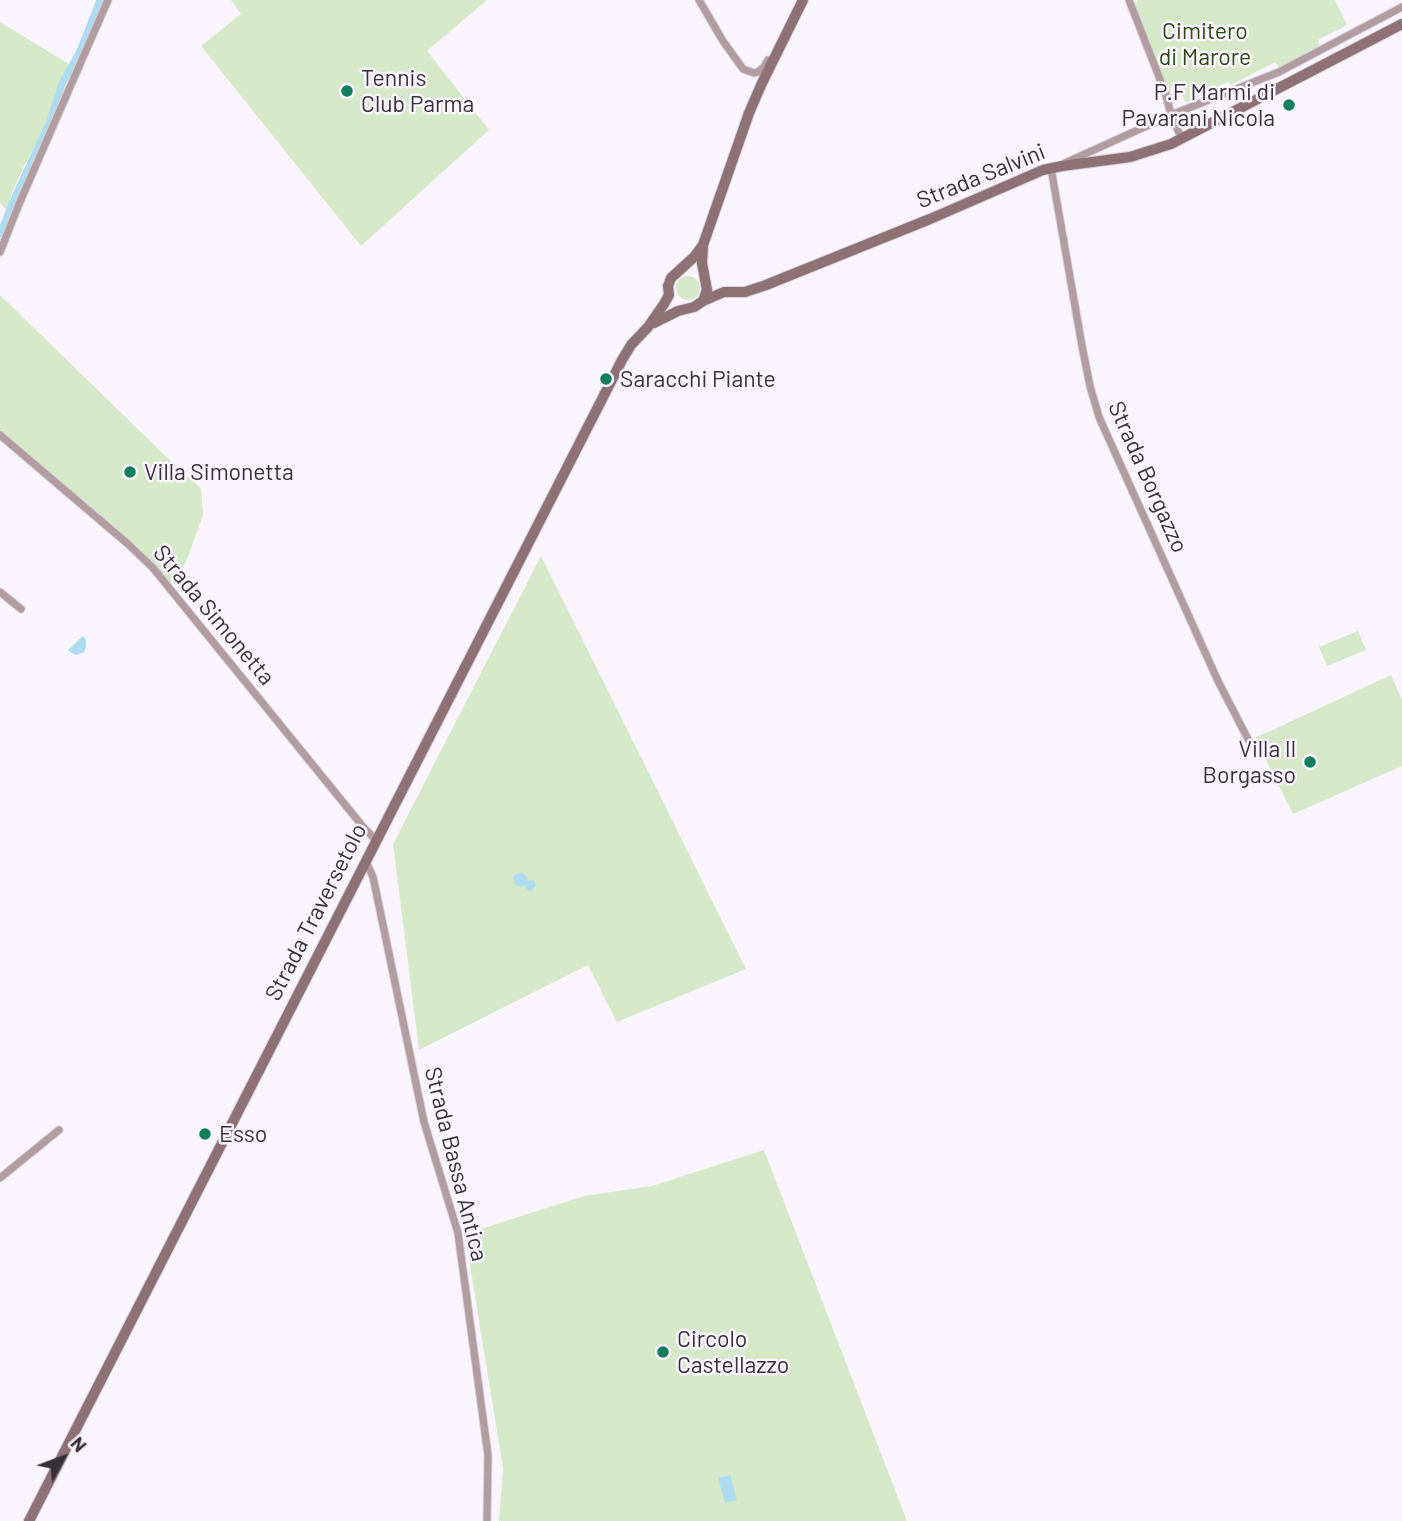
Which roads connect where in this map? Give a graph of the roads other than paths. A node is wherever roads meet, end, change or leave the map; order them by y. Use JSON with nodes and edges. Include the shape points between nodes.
{"nodes":[{"id":1,"x":108,"y":0,"type":"edge"},
{"id":2,"x":699,"y":0,"type":"edge"},
{"id":3,"x":803,"y":0,"type":"edge"},
{"id":4,"x":1129,"y":0,"type":"edge"},
{"id":5,"x":1402,"y":7,"type":"edge"},
{"id":6,"x":795,"y":15,"type":"junction"},
{"id":7,"x":1402,"y":24,"type":"edge"},
{"id":8,"x":1171,"y":115,"type":"junction"},
{"id":9,"x":1182,"y":139,"type":"junction"},
{"id":10,"x":1051,"y":168,"type":"junction"},
{"id":11,"x":703,"y":245,"type":"junction"},
{"id":12,"x":0,"y":253,"type":"edge"},
{"id":13,"x":682,"y":269,"type":"junction"},
{"id":14,"x":705,"y":279,"type":"junction"},
{"id":15,"x":724,"y":292,"type":"junction"},
{"id":16,"x":668,"y":295,"type":"junction"},
{"id":17,"x":703,"y":301,"type":"junction"},
{"id":18,"x":688,"y":308,"type":"junction"},
{"id":19,"x":648,"y":327,"type":"junction"},
{"id":20,"x":0,"y":435,"type":"edge"},
{"id":21,"x":0,"y":592,"type":"edge"},
{"id":22,"x":21,"y":609,"type":"dead end"},
{"id":23,"x":1251,"y":745,"type":"dead end"},
{"id":24,"x":377,"y":841,"type":"junction"},
{"id":25,"x":366,"y":862,"type":"junction"},
{"id":26,"x":59,"y":1130,"type":"dead end"},
{"id":27,"x":0,"y":1178,"type":"edge"},
{"id":28,"x":29,"y":1521,"type":"edge"},
{"id":29,"x":487,"y":1521,"type":"edge"}],
"edges":[{"from":1,"to":12,"type":"street"},
{"from":2,"to":6,"type":"street","via":[[739,65],[754,73],[764,67]]},
{"from":3,"to":6,"type":"main road","name":"Strada Traversetolo"},
{"from":4,"to":8,"type":"street"},
{"from":5,"to":8,"type":"street","via":[[1279,72]]},
{"from":6,"to":11,"type":"main road","name":"Strada Traversetolo","via":[[749,113]]},
{"from":7,"to":9,"type":"main road","name":"Strada Salvini"},
{"from":8,"to":9,"type":"street"},
{"from":8,"to":10,"type":"street"},
{"from":9,"to":10,"type":"main road","name":"Strada Salvini","via":[[1130,158]]},
{"from":10,"to":15,"type":"main road","name":"Strada Salvini","via":[[766,285]]},
{"from":10,"to":23,"type":"street","name":"Strada Borgazzo","via":[[1085,363],[1099,417]]},
{"from":11,"to":13,"type":"main road","name":"Strada Traversetolo"},
{"from":11,"to":14,"type":"main road","name":"Strada Traversetolo"},
{"from":13,"to":14,"type":"main road","via":[[697,271]]},
{"from":13,"to":16,"type":"main road","name":"Strada Traversetolo","via":[[671,278]]},
{"from":14,"to":15,"type":"main road"},
{"from":14,"to":17,"type":"main road","name":"Strada Traversetolo"},
{"from":15,"to":17,"type":"main road","name":"Strada Salvini"},
{"from":16,"to":18,"type":"main road","via":[[678,306]]},
{"from":16,"to":19,"type":"main road","name":"Strada Traversetolo"},
{"from":17,"to":18,"type":"main road","name":"Strada Traversetolo"},
{"from":18,"to":19,"type":"main road","name":"Strada Traversetolo"},
{"from":19,"to":24,"type":"main road","name":"Strada Traversetolo","via":[[619,365]]},
{"from":20,"to":24,"type":"street","name":"Strada Simonetta","via":[[153,568]]},
{"from":21,"to":22,"type":"street"},
{"from":24,"to":25,"type":"main road","name":"Strada Traversetolo"},
{"from":25,"to":28,"type":"main road","name":"Strada Traversetolo"},
{"from":25,"to":29,"type":"street","name":"Strada Bassa Antica","via":[[373,877],[424,1122],[458,1233],[488,1455]]},
{"from":26,"to":27,"type":"street"}]}
